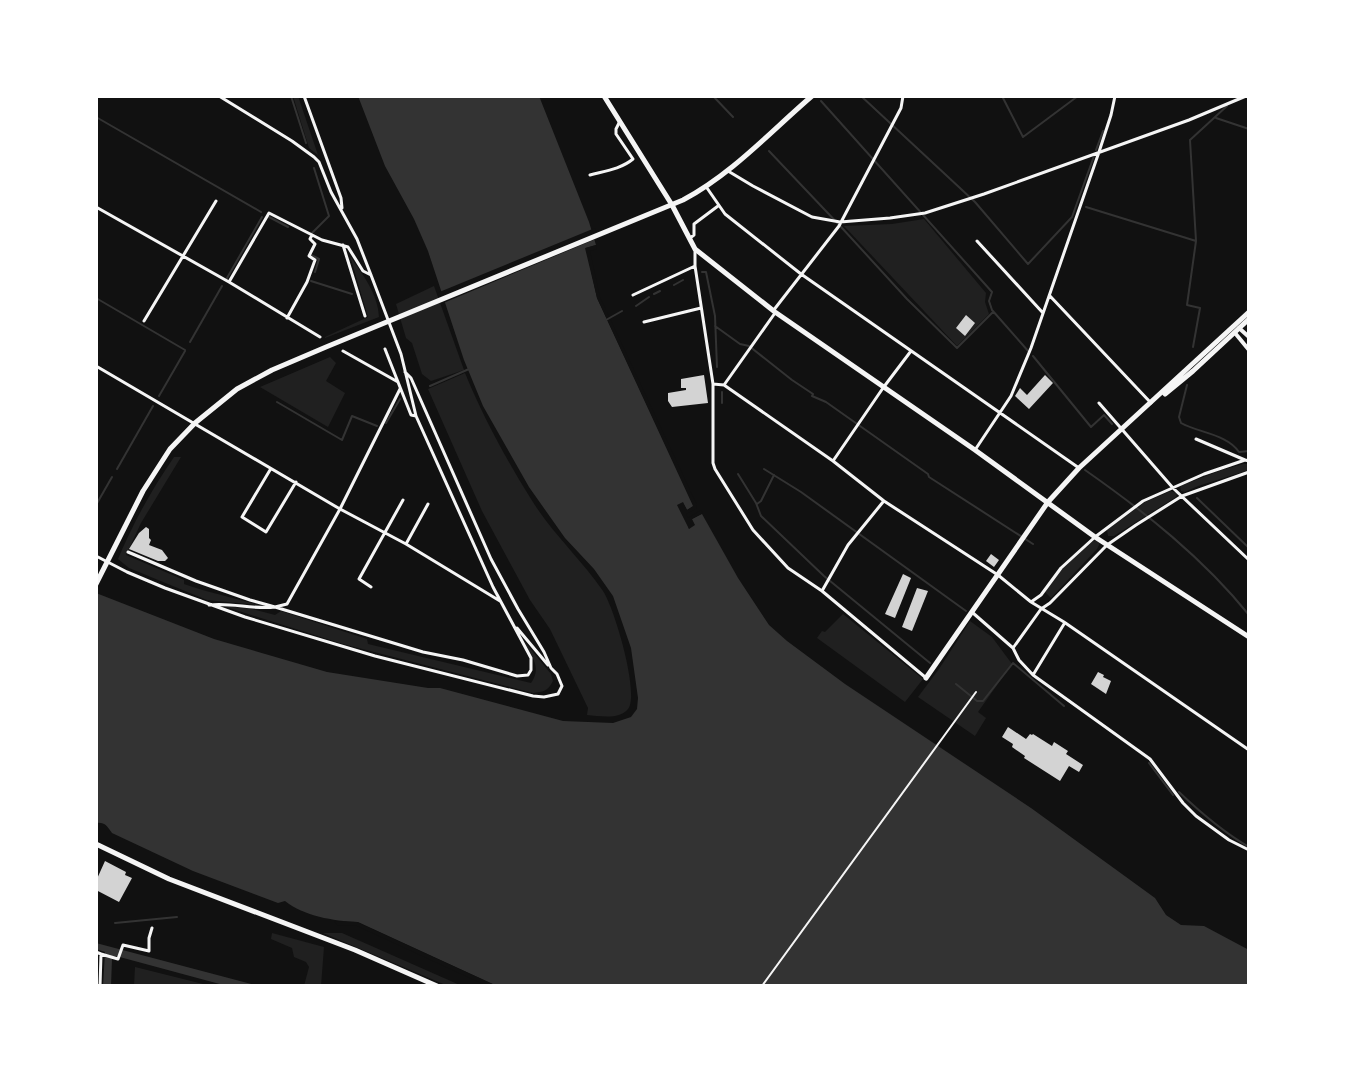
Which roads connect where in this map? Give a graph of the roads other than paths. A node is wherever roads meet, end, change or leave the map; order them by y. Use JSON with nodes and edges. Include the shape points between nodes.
{"nodes":[{"id":1,"x":219,"y":96,"type":"edge"},
{"id":2,"x":304,"y":96,"type":"edge"},
{"id":3,"x":604,"y":96,"type":"edge"},
{"id":4,"x":812,"y":96,"type":"edge"},
{"id":5,"x":903,"y":96,"type":"edge"},
{"id":6,"x":1115,"y":96,"type":"edge"},
{"id":7,"x":1246,"y":96,"type":"edge"},
{"id":8,"x":620,"y":121,"type":"junction"},
{"id":9,"x":1099,"y":152,"type":"junction"},
{"id":10,"x":728,"y":171,"type":"junction"},
{"id":11,"x":590,"y":175,"type":"dead end"},
{"id":12,"x":707,"y":187,"type":"junction"},
{"id":13,"x":216,"y":201,"type":"dead end"},
{"id":14,"x":672,"y":205,"type":"junction"},
{"id":15,"x":718,"y":206,"type":"junction"},
{"id":16,"x":96,"y":207,"type":"edge"},
{"id":17,"x":343,"y":212,"type":"junction"},
{"id":18,"x":840,"y":222,"type":"junction"},
{"id":19,"x":312,"y":235,"type":"junction"},
{"id":20,"x":690,"y":238,"type":"junction"},
{"id":21,"x":977,"y":241,"type":"dead end"},
{"id":22,"x":343,"y":245,"type":"junction"},
{"id":23,"x":695,"y":249,"type":"junction"},
{"id":24,"x":183,"y":257,"type":"junction"},
{"id":25,"x":695,"y":266,"type":"junction"},
{"id":26,"x":801,"y":274,"type":"junction"},
{"id":27,"x":371,"y":275,"type":"junction"},
{"id":28,"x":229,"y":282,"type":"junction"},
{"id":29,"x":633,"y":295,"type":"dead end"},
{"id":30,"x":1050,"y":296,"type":"junction"},
{"id":31,"x":701,"y":308,"type":"junction"},
{"id":32,"x":774,"y":312,"type":"junction"},
{"id":33,"x":1249,"y":312,"type":"edge"},
{"id":34,"x":1043,"y":313,"type":"junction"},
{"id":35,"x":365,"y":316,"type":"dead end"},
{"id":36,"x":287,"y":318,"type":"junction"},
{"id":37,"x":1249,"y":319,"type":"edge"},
{"id":38,"x":391,"y":320,"type":"junction"},
{"id":39,"x":144,"y":321,"type":"dead end"},
{"id":40,"x":644,"y":322,"type":"dead end"},
{"id":41,"x":1236,"y":329,"type":"junction"},
{"id":42,"x":320,"y":337,"type":"dead end"},
{"id":43,"x":1249,"y":337,"type":"edge"},
{"id":44,"x":385,"y":349,"type":"dead end"},
{"id":45,"x":1249,"y":350,"type":"edge"},
{"id":46,"x":343,"y":351,"type":"dead end"},
{"id":47,"x":911,"y":351,"type":"junction"},
{"id":48,"x":96,"y":366,"type":"edge"},
{"id":49,"x":405,"y":372,"type":"junction"},
{"id":50,"x":398,"y":382,"type":"junction"},
{"id":51,"x":713,"y":384,"type":"junction"},
{"id":52,"x":724,"y":385,"type":"junction"},
{"id":53,"x":883,"y":388,"type":"junction"},
{"id":54,"x":400,"y":389,"type":"junction"},
{"id":55,"x":1099,"y":403,"type":"dead end"},
{"id":56,"x":1151,"y":403,"type":"junction"},
{"id":57,"x":1001,"y":413,"type":"junction"},
{"id":58,"x":416,"y":416,"type":"junction"},
{"id":59,"x":195,"y":423,"type":"junction"},
{"id":60,"x":1122,"y":430,"type":"junction"},
{"id":61,"x":1196,"y":439,"type":"dead end"},
{"id":62,"x":975,"y":450,"type":"junction"},
{"id":63,"x":833,"y":461,"type":"junction"},
{"id":64,"x":1247,"y":461,"type":"edge"},
{"id":65,"x":271,"y":468,"type":"junction"},
{"id":66,"x":1079,"y":468,"type":"junction"},
{"id":67,"x":1249,"y":472,"type":"edge"},
{"id":68,"x":296,"y":482,"type":"junction"},
{"id":69,"x":1173,"y":488,"type":"junction"},
{"id":70,"x":1182,"y":496,"type":"junction"},
{"id":71,"x":403,"y":500,"type":"dead end"},
{"id":72,"x":884,"y":501,"type":"junction"},
{"id":73,"x":1048,"y":502,"type":"junction"},
{"id":74,"x":428,"y":504,"type":"dead end"},
{"id":75,"x":340,"y":509,"type":"junction"},
{"id":76,"x":385,"y":533,"type":"junction"},
{"id":77,"x":1095,"y":537,"type":"junction"},
{"id":78,"x":406,"y":544,"type":"junction"},
{"id":79,"x":1107,"y":545,"type":"junction"},
{"id":80,"x":128,"y":552,"type":"dead end"},
{"id":81,"x":96,"y":556,"type":"edge"},
{"id":82,"x":1249,"y":560,"type":"edge"},
{"id":83,"x":107,"y":561,"type":"junction"},
{"id":84,"x":998,"y":575,"type":"junction"},
{"id":85,"x":96,"y":584,"type":"edge"},
{"id":86,"x":371,"y":587,"type":"dead end"},
{"id":87,"x":822,"y":591,"type":"junction"},
{"id":88,"x":500,"y":601,"type":"junction"},
{"id":89,"x":1031,"y":602,"type":"junction"},
{"id":90,"x":209,"y":605,"type":"junction"},
{"id":91,"x":275,"y":607,"type":"junction"},
{"id":92,"x":1041,"y":609,"type":"junction"},
{"id":93,"x":972,"y":611,"type":"junction"},
{"id":94,"x":1064,"y":622,"type":"junction"},
{"id":95,"x":515,"y":627,"type":"junction"},
{"id":96,"x":1249,"y":637,"type":"edge"},
{"id":97,"x":1013,"y":648,"type":"junction"},
{"id":98,"x":551,"y":668,"type":"junction"},
{"id":99,"x":1033,"y":675,"type":"junction"},
{"id":100,"x":926,"y":678,"type":"joint"},
{"id":101,"x":976,"y":692,"type":"dead end"},
{"id":102,"x":1249,"y":750,"type":"edge"},
{"id":103,"x":96,"y":844,"type":"edge"},
{"id":104,"x":1249,"y":850,"type":"edge"},
{"id":105,"x":152,"y":928,"type":"dead end"},
{"id":106,"x":99,"y":953,"type":"edge"},
{"id":107,"x":100,"y":986,"type":"edge"},
{"id":108,"x":437,"y":986,"type":"edge"},
{"id":109,"x":762,"y":986,"type":"edge"}],
"edges":[{"from":1,"to":17,"type":"street","via":[[314,157]]},
{"from":2,"to":17,"type":"street"},
{"from":3,"to":8,"type":"main road"},
{"from":4,"to":10,"type":"main road"},
{"from":5,"to":18,"type":"street"},
{"from":6,"to":9,"type":"street"},
{"from":7,"to":9,"type":"street"},
{"from":8,"to":11,"type":"street","via":[[616,134],[633,159]]},
{"from":8,"to":14,"type":"main road"},
{"from":9,"to":18,"type":"street","via":[[925,213]]},
{"from":9,"to":30,"type":"street"},
{"from":10,"to":12,"type":"main road"},
{"from":10,"to":18,"type":"street","via":[[812,217]]},
{"from":12,"to":14,"type":"main road"},
{"from":12,"to":15,"type":"street"},
{"from":13,"to":24,"type":"street"},
{"from":14,"to":20,"type":"main road"},
{"from":14,"to":38,"type":"main road"},
{"from":15,"to":20,"type":"street","via":[[694,224]]},
{"from":15,"to":26,"type":"street"},
{"from":16,"to":24,"type":"street"},
{"from":17,"to":27,"type":"street"},
{"from":18,"to":26,"type":"street"},
{"from":19,"to":22,"type":"street"},
{"from":19,"to":28,"type":"street","via":[[269,213]]},
{"from":19,"to":36,"type":"street","via":[[315,244],[309,256],[315,260]]},
{"from":20,"to":23,"type":"main road"},
{"from":21,"to":34,"type":"street"},
{"from":22,"to":27,"type":"street"},
{"from":22,"to":35,"type":"street"},
{"from":23,"to":25,"type":"street"},
{"from":23,"to":32,"type":"main road"},
{"from":24,"to":28,"type":"street"},
{"from":24,"to":39,"type":"street"},
{"from":25,"to":29,"type":"street"},
{"from":25,"to":31,"type":"street"},
{"from":26,"to":32,"type":"street"},
{"from":26,"to":47,"type":"street"},
{"from":27,"to":38,"type":"street"},
{"from":28,"to":36,"type":"street"},
{"from":30,"to":34,"type":"street"},
{"from":30,"to":56,"type":"street"},
{"from":31,"to":40,"type":"street"},
{"from":31,"to":51,"type":"street"},
{"from":32,"to":52,"type":"street"},
{"from":32,"to":53,"type":"main road"},
{"from":33,"to":41,"type":"main road"},
{"from":34,"to":57,"type":"street"},
{"from":36,"to":42,"type":"street"},
{"from":37,"to":41,"type":"main road"},
{"from":38,"to":49,"type":"street"},
{"from":38,"to":59,"type":"main road","via":[[272,370],[237,389]]},
{"from":41,"to":43,"type":"street"},
{"from":41,"to":45,"type":"street"},
{"from":41,"to":56,"type":"main road"},
{"from":44,"to":50,"type":"street"},
{"from":46,"to":50,"type":"street"},
{"from":47,"to":53,"type":"street"},
{"from":47,"to":57,"type":"street"},
{"from":48,"to":59,"type":"street"},
{"from":49,"to":58,"type":"street"},
{"from":49,"to":98,"type":"street","via":[[491,559]]},
{"from":50,"to":54,"type":"street"},
{"from":51,"to":52,"type":"street"},
{"from":51,"to":87,"type":"street","via":[[715,469],[753,530],[788,568]]},
{"from":52,"to":63,"type":"street"},
{"from":53,"to":62,"type":"main road"},
{"from":53,"to":63,"type":"street"},
{"from":54,"to":58,"type":"street"},
{"from":54,"to":75,"type":"street"},
{"from":55,"to":60,"type":"street"},
{"from":56,"to":60,"type":"main road"},
{"from":57,"to":62,"type":"street"},
{"from":57,"to":66,"type":"street"},
{"from":58,"to":88,"type":"street"},
{"from":59,"to":65,"type":"street"},
{"from":59,"to":83,"type":"main road","via":[[170,449],[143,491]]},
{"from":60,"to":66,"type":"main road"},
{"from":60,"to":69,"type":"street"},
{"from":61,"to":64,"type":"street"},
{"from":62,"to":73,"type":"main road"},
{"from":63,"to":72,"type":"street"},
{"from":64,"to":69,"type":"street"},
{"from":65,"to":68,"type":"street"},
{"from":65,"to":68,"type":"street","via":[[242,517],[266,532]]},
{"from":66,"to":73,"type":"main road"},
{"from":67,"to":70,"type":"street"},
{"from":68,"to":75,"type":"street"},
{"from":69,"to":70,"type":"street"},
{"from":69,"to":77,"type":"street","via":[[1143,501]]},
{"from":70,"to":79,"type":"street"},
{"from":70,"to":82,"type":"street"},
{"from":71,"to":76,"type":"street"},
{"from":72,"to":84,"type":"street"},
{"from":72,"to":87,"type":"street","via":[[848,545]]},
{"from":73,"to":77,"type":"main road"},
{"from":73,"to":84,"type":"main road"},
{"from":74,"to":78,"type":"street"},
{"from":75,"to":76,"type":"street"},
{"from":75,"to":91,"type":"street","via":[[287,604]]},
{"from":76,"to":78,"type":"street"},
{"from":76,"to":86,"type":"street","via":[[359,579]]},
{"from":77,"to":79,"type":"main road"},
{"from":77,"to":89,"type":"street"},
{"from":78,"to":88,"type":"street"},
{"from":79,"to":92,"type":"street"},
{"from":79,"to":96,"type":"main road"},
{"from":80,"to":91,"type":"street"},
{"from":81,"to":83,"type":"street"},
{"from":83,"to":85,"type":"main road"},
{"from":83,"to":90,"type":"street"},
{"from":84,"to":89,"type":"street"},
{"from":84,"to":93,"type":"main road"},
{"from":87,"to":100,"type":"street"},
{"from":88,"to":95,"type":"street"},
{"from":89,"to":92,"type":"street"},
{"from":90,"to":91,"type":"street"},
{"from":90,"to":98,"type":"street","via":[[343,648],[533,696],[552,697],[561,691]]},
{"from":91,"to":95,"type":"street","via":[[423,652],[528,675],[531,658]]},
{"from":92,"to":94,"type":"street"},
{"from":92,"to":97,"type":"street"},
{"from":93,"to":97,"type":"street"},
{"from":93,"to":100,"type":"main road"},
{"from":94,"to":99,"type":"street"},
{"from":94,"to":102,"type":"street"},
{"from":95,"to":98,"type":"street"},
{"from":97,"to":99,"type":"street"},
{"from":99,"to":104,"type":"street","via":[[1150,759],[1196,816]]},
{"from":101,"to":109,"type":"street"},
{"from":103,"to":108,"type":"main road","via":[[169,879]]},
{"from":105,"to":106,"type":"street","via":[[149,951],[123,945],[116,958]]},
{"from":106,"to":107,"type":"street"}]}
